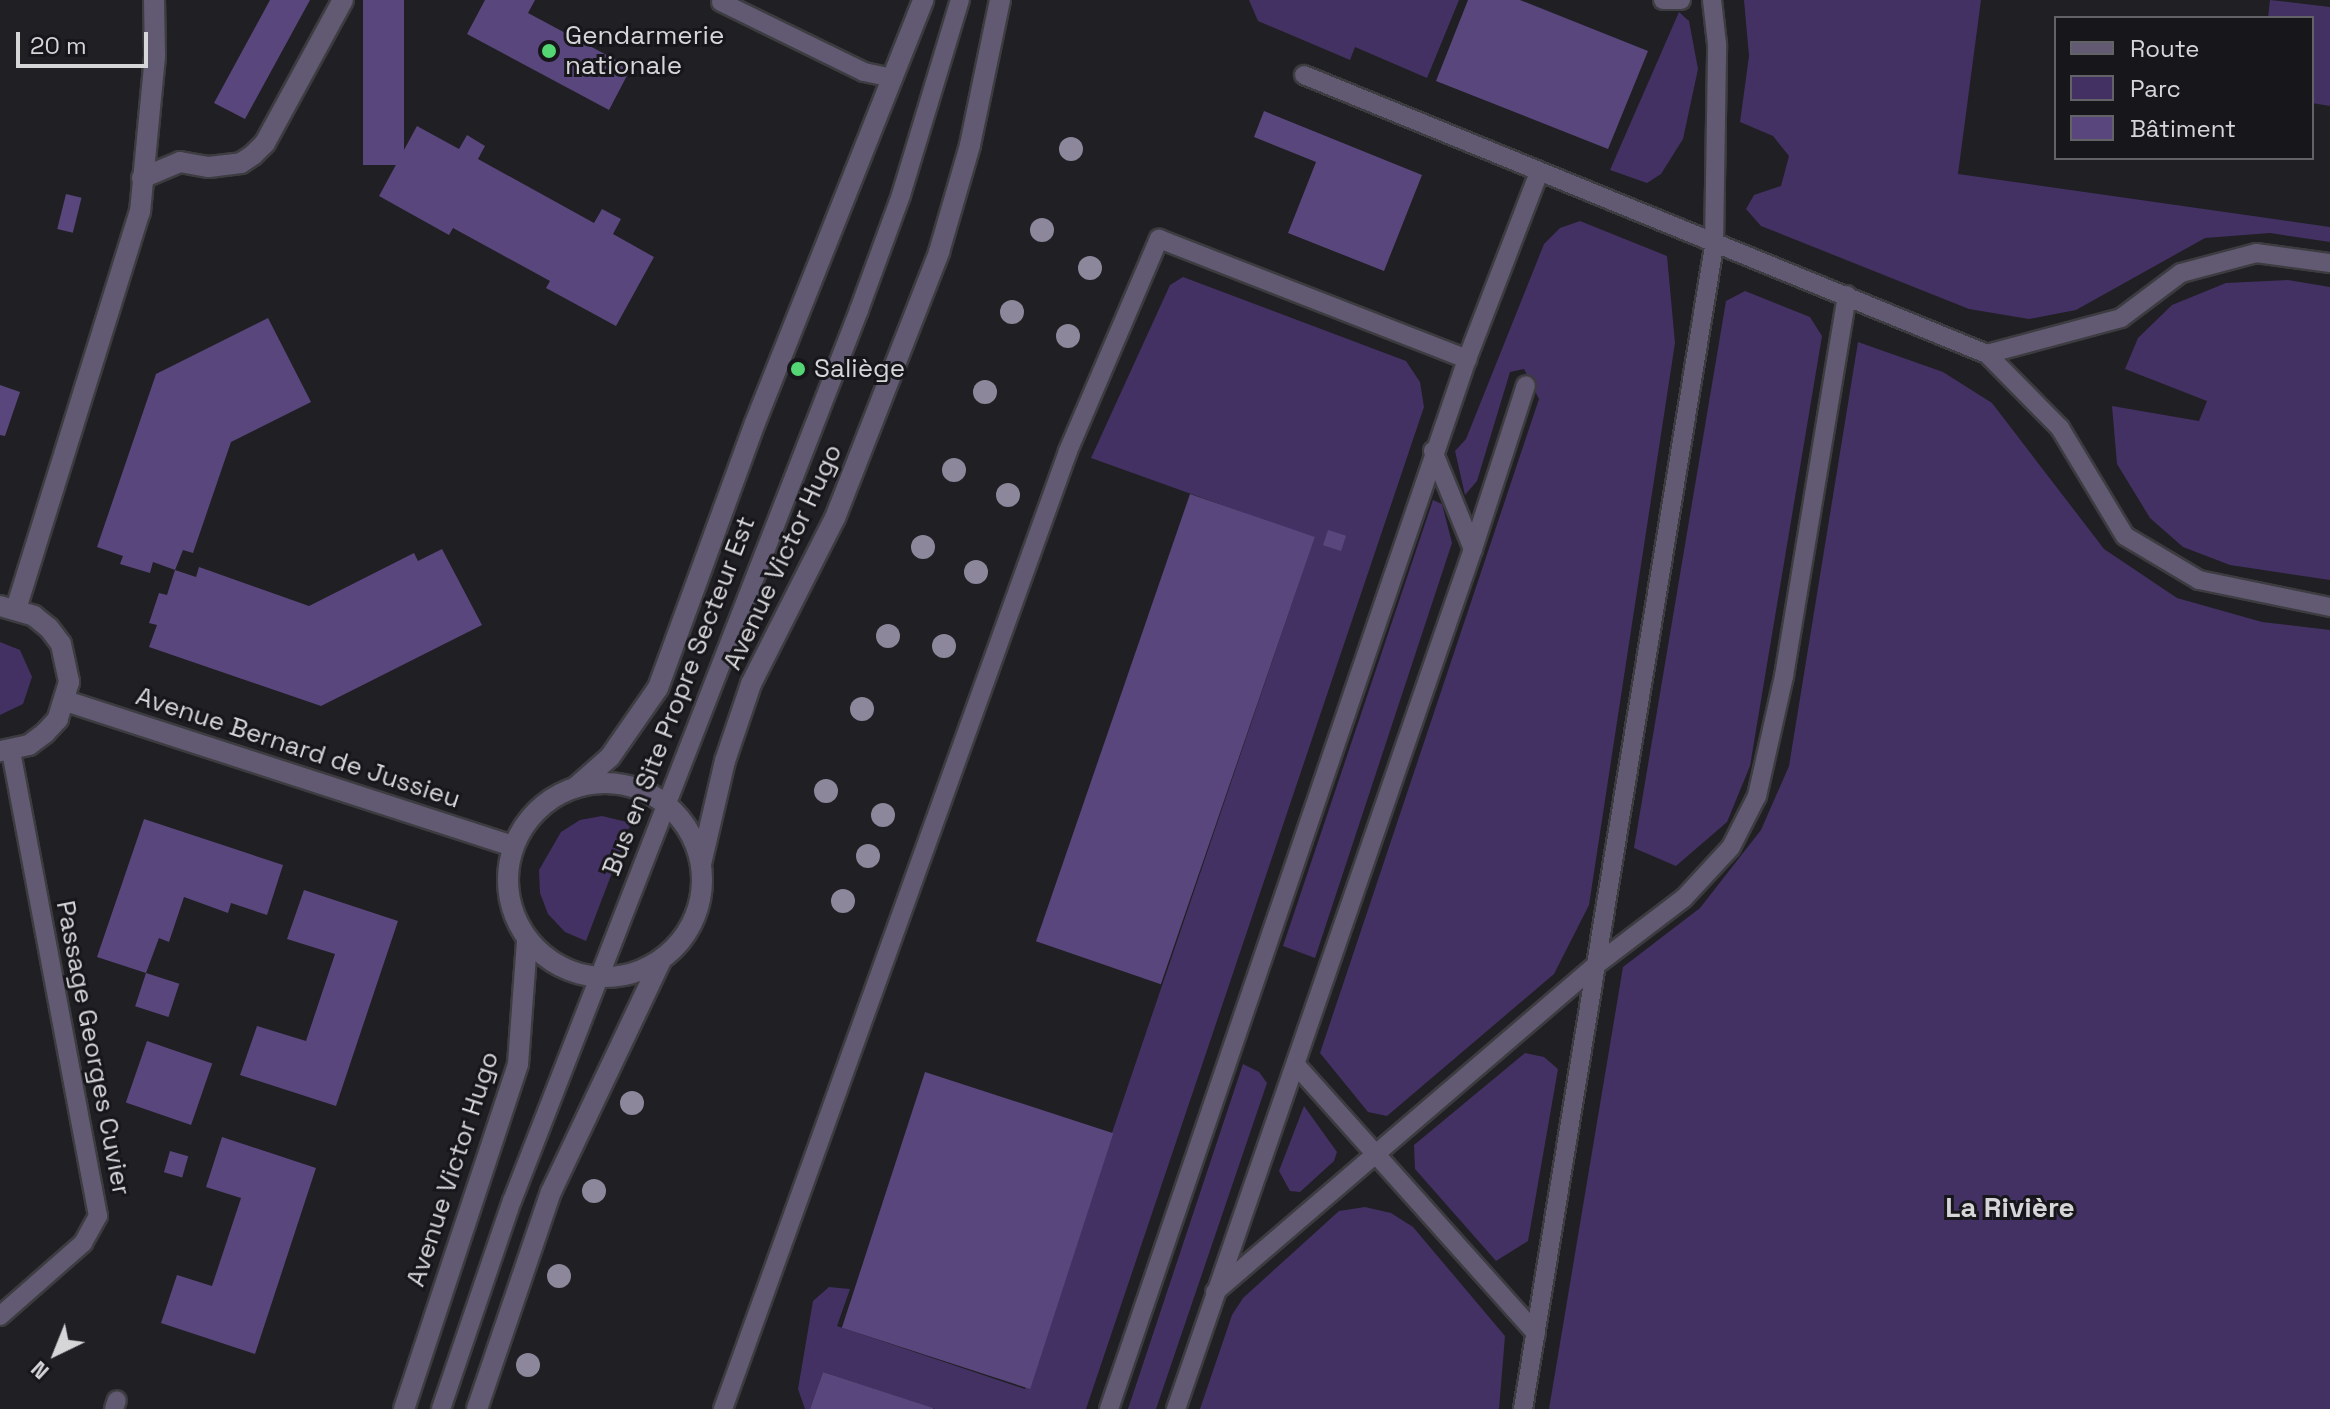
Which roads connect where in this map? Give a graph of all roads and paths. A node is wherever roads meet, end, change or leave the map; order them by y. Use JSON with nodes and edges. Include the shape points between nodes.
{"nodes":[{"id":1,"x":154,"y":0,"type":"edge"},
{"id":2,"x":343,"y":0,"type":"edge"},
{"id":3,"x":923,"y":0,"type":"edge"},
{"id":4,"x":960,"y":0,"type":"edge"},
{"id":5,"x":1000,"y":0,"type":"edge"},
{"id":6,"x":1663,"y":0,"type":"edge"},
{"id":7,"x":1681,"y":0,"type":"edge"},
{"id":8,"x":1712,"y":0,"type":"edge"},
{"id":9,"x":721,"y":2,"type":"edge"},
{"id":10,"x":1304,"y":75,"type":"dead end"},
{"id":11,"x":892,"y":78,"type":"junction"},
{"id":12,"x":1539,"y":172,"type":"junction"},
{"id":13,"x":142,"y":178,"type":"junction"},
{"id":14,"x":1714,"y":246,"type":"junction"},
{"id":15,"x":2330,"y":263,"type":"edge"},
{"id":16,"x":1847,"y":295,"type":"junction"},
{"id":17,"x":1987,"y":354,"type":"junction"},
{"id":18,"x":1467,"y":359,"type":"junction"},
{"id":19,"x":1526,"y":385,"type":"dead end"},
{"id":20,"x":1433,"y":451,"type":"junction"},
{"id":21,"x":1473,"y":549,"type":"junction"},
{"id":22,"x":2330,"y":607,"type":"edge"},
{"id":23,"x":8,"y":608,"type":"edge"},
{"id":24,"x":66,"y":701,"type":"junction"},
{"id":25,"x":5,"y":751,"type":"edge"},
{"id":26,"x":576,"y":787,"type":"junction"},
{"id":27,"x":665,"y":803,"type":"junction"},
{"id":28,"x":513,"y":846,"type":"junction"},
{"id":29,"x":701,"y":864,"type":"junction"},
{"id":30,"x":527,"y":940,"type":"junction"},
{"id":31,"x":660,"y":962,"type":"junction"},
{"id":32,"x":1596,"y":965,"type":"junction"},
{"id":33,"x":598,"y":978,"type":"junction"},
{"id":34,"x":1296,"y":1065,"type":"junction"},
{"id":35,"x":1378,"y":1153,"type":"junction"},
{"id":36,"x":1215,"y":1292,"type":"junction"},
{"id":37,"x":0,"y":1316,"type":"edge"},
{"id":38,"x":1536,"y":1333,"type":"junction"},
{"id":39,"x":404,"y":1409,"type":"edge"},
{"id":40,"x":441,"y":1409,"type":"edge"},
{"id":41,"x":477,"y":1409,"type":"edge"},
{"id":42,"x":723,"y":1409,"type":"edge"},
{"id":43,"x":1109,"y":1409,"type":"edge"},
{"id":44,"x":1176,"y":1409,"type":"edge"},
{"id":45,"x":1523,"y":1409,"type":"edge"}],
"edges":[{"from":1,"to":13,"type":"street","via":[[155,56]]},
{"from":2,"to":13,"type":"street","via":[[265,143],[253,155],[241,163],[209,167],[180,162]]},
{"from":3,"to":11,"type":"street"},
{"from":4,"to":27,"type":"lane","name":"Bus en Site Propre Secteur Est","via":[[880,253]]},
{"from":5,"to":29,"type":"street","name":"Avenue Victor Hugo","via":[[970,145],[930,277],[835,518],[751,684],[725,761]]},
{"from":6,"to":7,"type":"lane"},
{"from":8,"to":14,"type":"lane","via":[[1717,44]]},
{"from":9,"to":11,"type":"lane","via":[[864,72]]},
{"from":10,"to":12,"type":"lane"},
{"from":11,"to":26,"type":"street","via":[[755,423],[658,688],[610,757]]},
{"from":12,"to":14,"type":"lane"},
{"from":12,"to":18,"type":"lane"},
{"from":13,"to":23,"type":"street","via":[[129,251]]},
{"from":14,"to":16,"type":"lane"},
{"from":14,"to":32,"type":"lane"},
{"from":15,"to":17,"type":"lane","via":[[2256,253],[2181,273],[2121,318]]},
{"from":16,"to":17,"type":"lane"},
{"from":16,"to":32,"type":"lane","via":[[1784,676],[1757,796],[1731,847],[1684,898]]},
{"from":17,"to":22,"type":"lane","via":[[2060,428],[2125,536],[2199,580]]},
{"from":18,"to":20,"type":"lane"},
{"from":18,"to":42,"type":"lane","via":[[1159,239],[1068,451]]},
{"from":19,"to":21,"type":"lane"},
{"from":20,"to":21,"type":"lane"},
{"from":20,"to":43,"type":"lane"},
{"from":21,"to":34,"type":"lane"},
{"from":23,"to":24,"type":"street","via":[[34,616],[61,644],[69,682]]},
{"from":24,"to":25,"type":"street","via":[[45,733]]},
{"from":24,"to":28,"type":"street","name":"Avenue Bernard de Jussieu"},
{"from":25,"to":37,"type":"lane","name":"Passage Georges Cuvier","via":[[98,1216],[83,1243]]},
{"from":26,"to":27,"type":"street","via":[[623,784]]},
{"from":26,"to":28,"type":"street","via":[[544,803]]},
{"from":27,"to":29,"type":"street","via":[[694,841]]},
{"from":27,"to":33,"type":"lane","name":"Bus en Site Propre Secteur Est"},
{"from":28,"to":30,"type":"street","via":[[508,895]]},
{"from":29,"to":31,"type":"street","via":[[700,906],[692,925]]},
{"from":30,"to":33,"type":"street","via":[[558,967]]},
{"from":30,"to":39,"type":"street","name":"Avenue Victor Hugo","via":[[518,1064]]},
{"from":31,"to":33,"type":"street","via":[[641,972]]},
{"from":31,"to":41,"type":"street","via":[[551,1192]]},
{"from":32,"to":35,"type":"lane"},
{"from":32,"to":38,"type":"lane"},
{"from":33,"to":40,"type":"lane","name":"Bus en Site Propre Secteur Est","via":[[512,1201]]},
{"from":34,"to":35,"type":"lane"},
{"from":34,"to":36,"type":"lane"},
{"from":35,"to":36,"type":"lane"},
{"from":35,"to":38,"type":"lane"},
{"from":36,"to":44,"type":"lane"},
{"from":38,"to":45,"type":"lane"}]}
